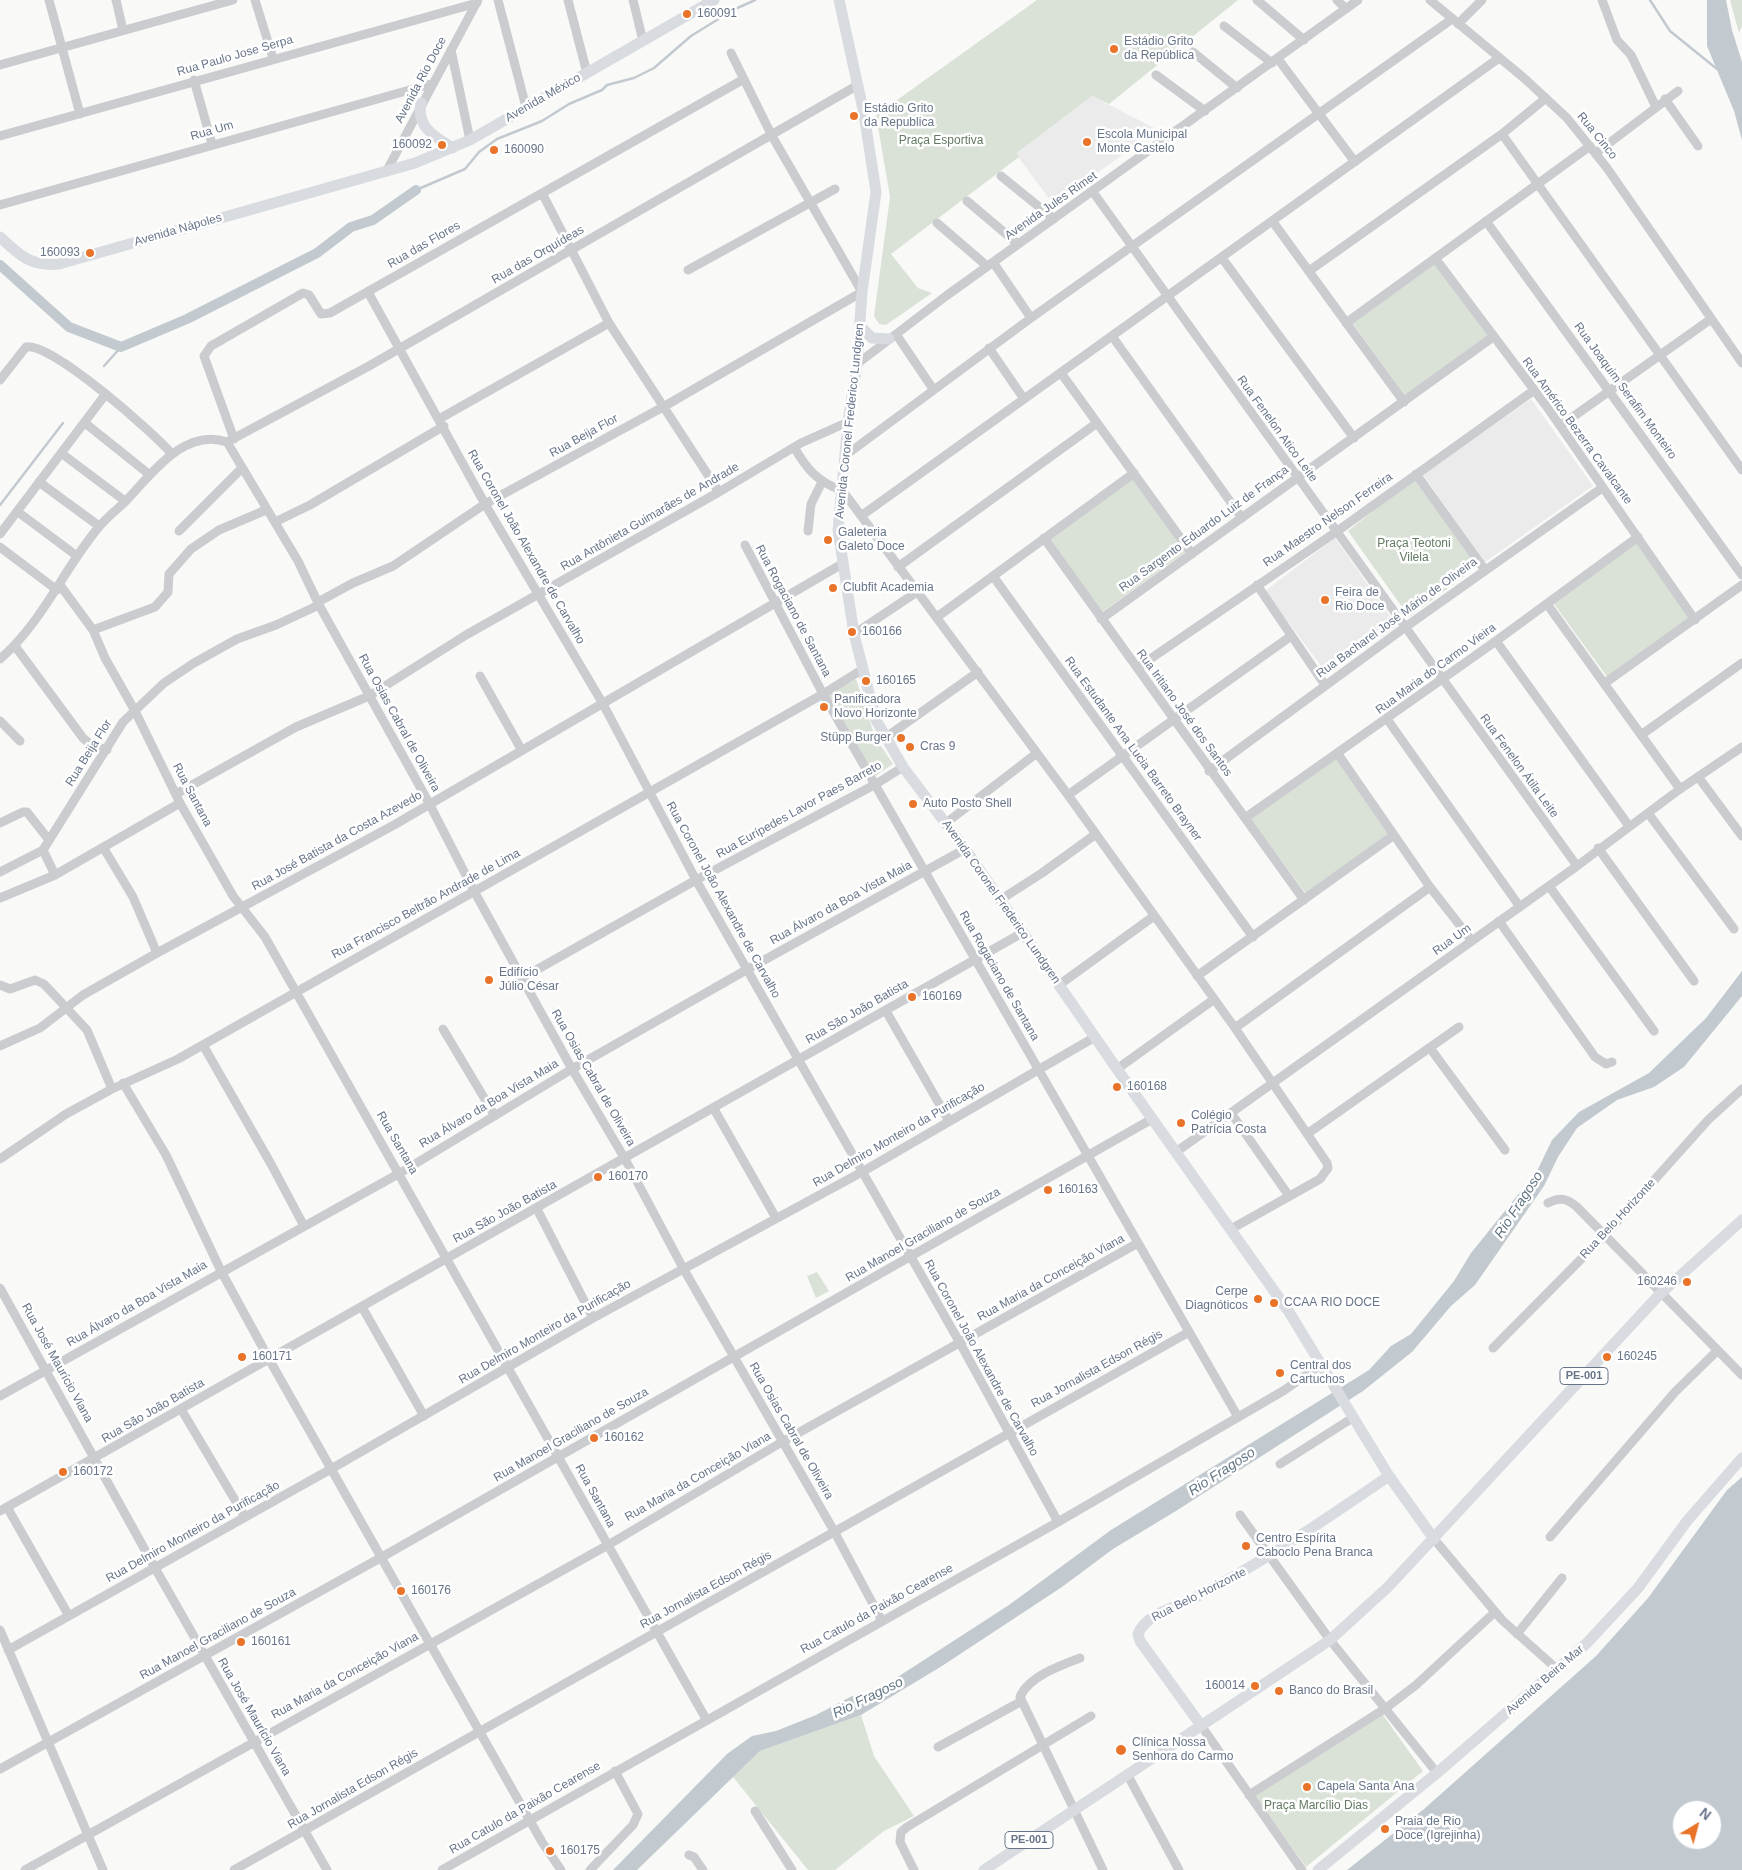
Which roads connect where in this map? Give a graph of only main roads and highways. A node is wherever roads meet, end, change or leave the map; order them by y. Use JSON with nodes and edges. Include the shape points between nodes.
{"nodes":[{"id":1,"x":714,"y":0,"type":"edge"},
{"id":2,"x":839,"y":0,"type":"edge"},
{"id":3,"x":702,"y":3,"type":"edge"},
{"id":4,"x":421,"y":103,"type":"road end"},
{"id":5,"x":454,"y":148,"type":"junction"},
{"id":6,"x":363,"y":178,"type":"joint"},
{"id":7,"x":0,"y":237,"type":"edge"},
{"id":8,"x":860,"y":326,"type":"junction"},
{"id":9,"x":892,"y":337,"type":"road end"},
{"id":10,"x":1742,"y":1220,"type":"edge"},
{"id":11,"x":1742,"y":1458,"type":"edge"},
{"id":12,"x":1390,"y":1476,"type":"junction"},
{"id":13,"x":1434,"y":1539,"type":"junction"},
{"id":14,"x":1200,"y":1724,"type":"junction"},
{"id":15,"x":984,"y":1870,"type":"edge"},
{"id":16,"x":1318,"y":1870,"type":"edge"}],
"edges":[{"from":1,"to":3,"type":"main road","name":"Avenida México"},
{"from":2,"to":8,"type":"main road","name":"Avenida Coronel Frederico Lundgren","via":[[872,156],[876,192]]},
{"from":3,"to":5,"type":"main road","name":"Avenida México","via":[[643,41]]},
{"from":4,"to":5,"type":"main road","via":[[419,113],[426,128]]},
{"from":5,"to":6,"type":"main road","name":"Avenida México"},
{"from":6,"to":7,"type":"main road","name":"Avenida Nápoles","via":[[59,264],[38,264],[26,259]]},
{"from":8,"to":9,"type":"main road","via":[[872,338]]},
{"from":8,"to":12,"type":"main road","name":"Avenida Coronel Frederico Lundgren","via":[[838,530],[854,634],[876,720],[903,767],[965,849],[1231,1229],[1322,1364]]},
{"from":10,"to":13,"type":"main road","number":"PE-001","via":[[1660,1294]]},
{"from":11,"to":16,"type":"main road","name":"Avenida Beira Mar","via":[[1687,1522],[1638,1588],[1587,1643],[1437,1773]]},
{"from":12,"to":13,"type":"main road","name":"Avenida Coronel Frederico Lundgren"},
{"from":12,"to":14,"type":"main road","name":"Rua Belo Horizonte","via":[[1269,1557],[1146,1623],[1138,1634],[1146,1650]]},
{"from":13,"to":14,"type":"main road","number":"PE-001","via":[[1330,1640]]},
{"from":14,"to":15,"type":"main road","number":"PE-001"}]}
